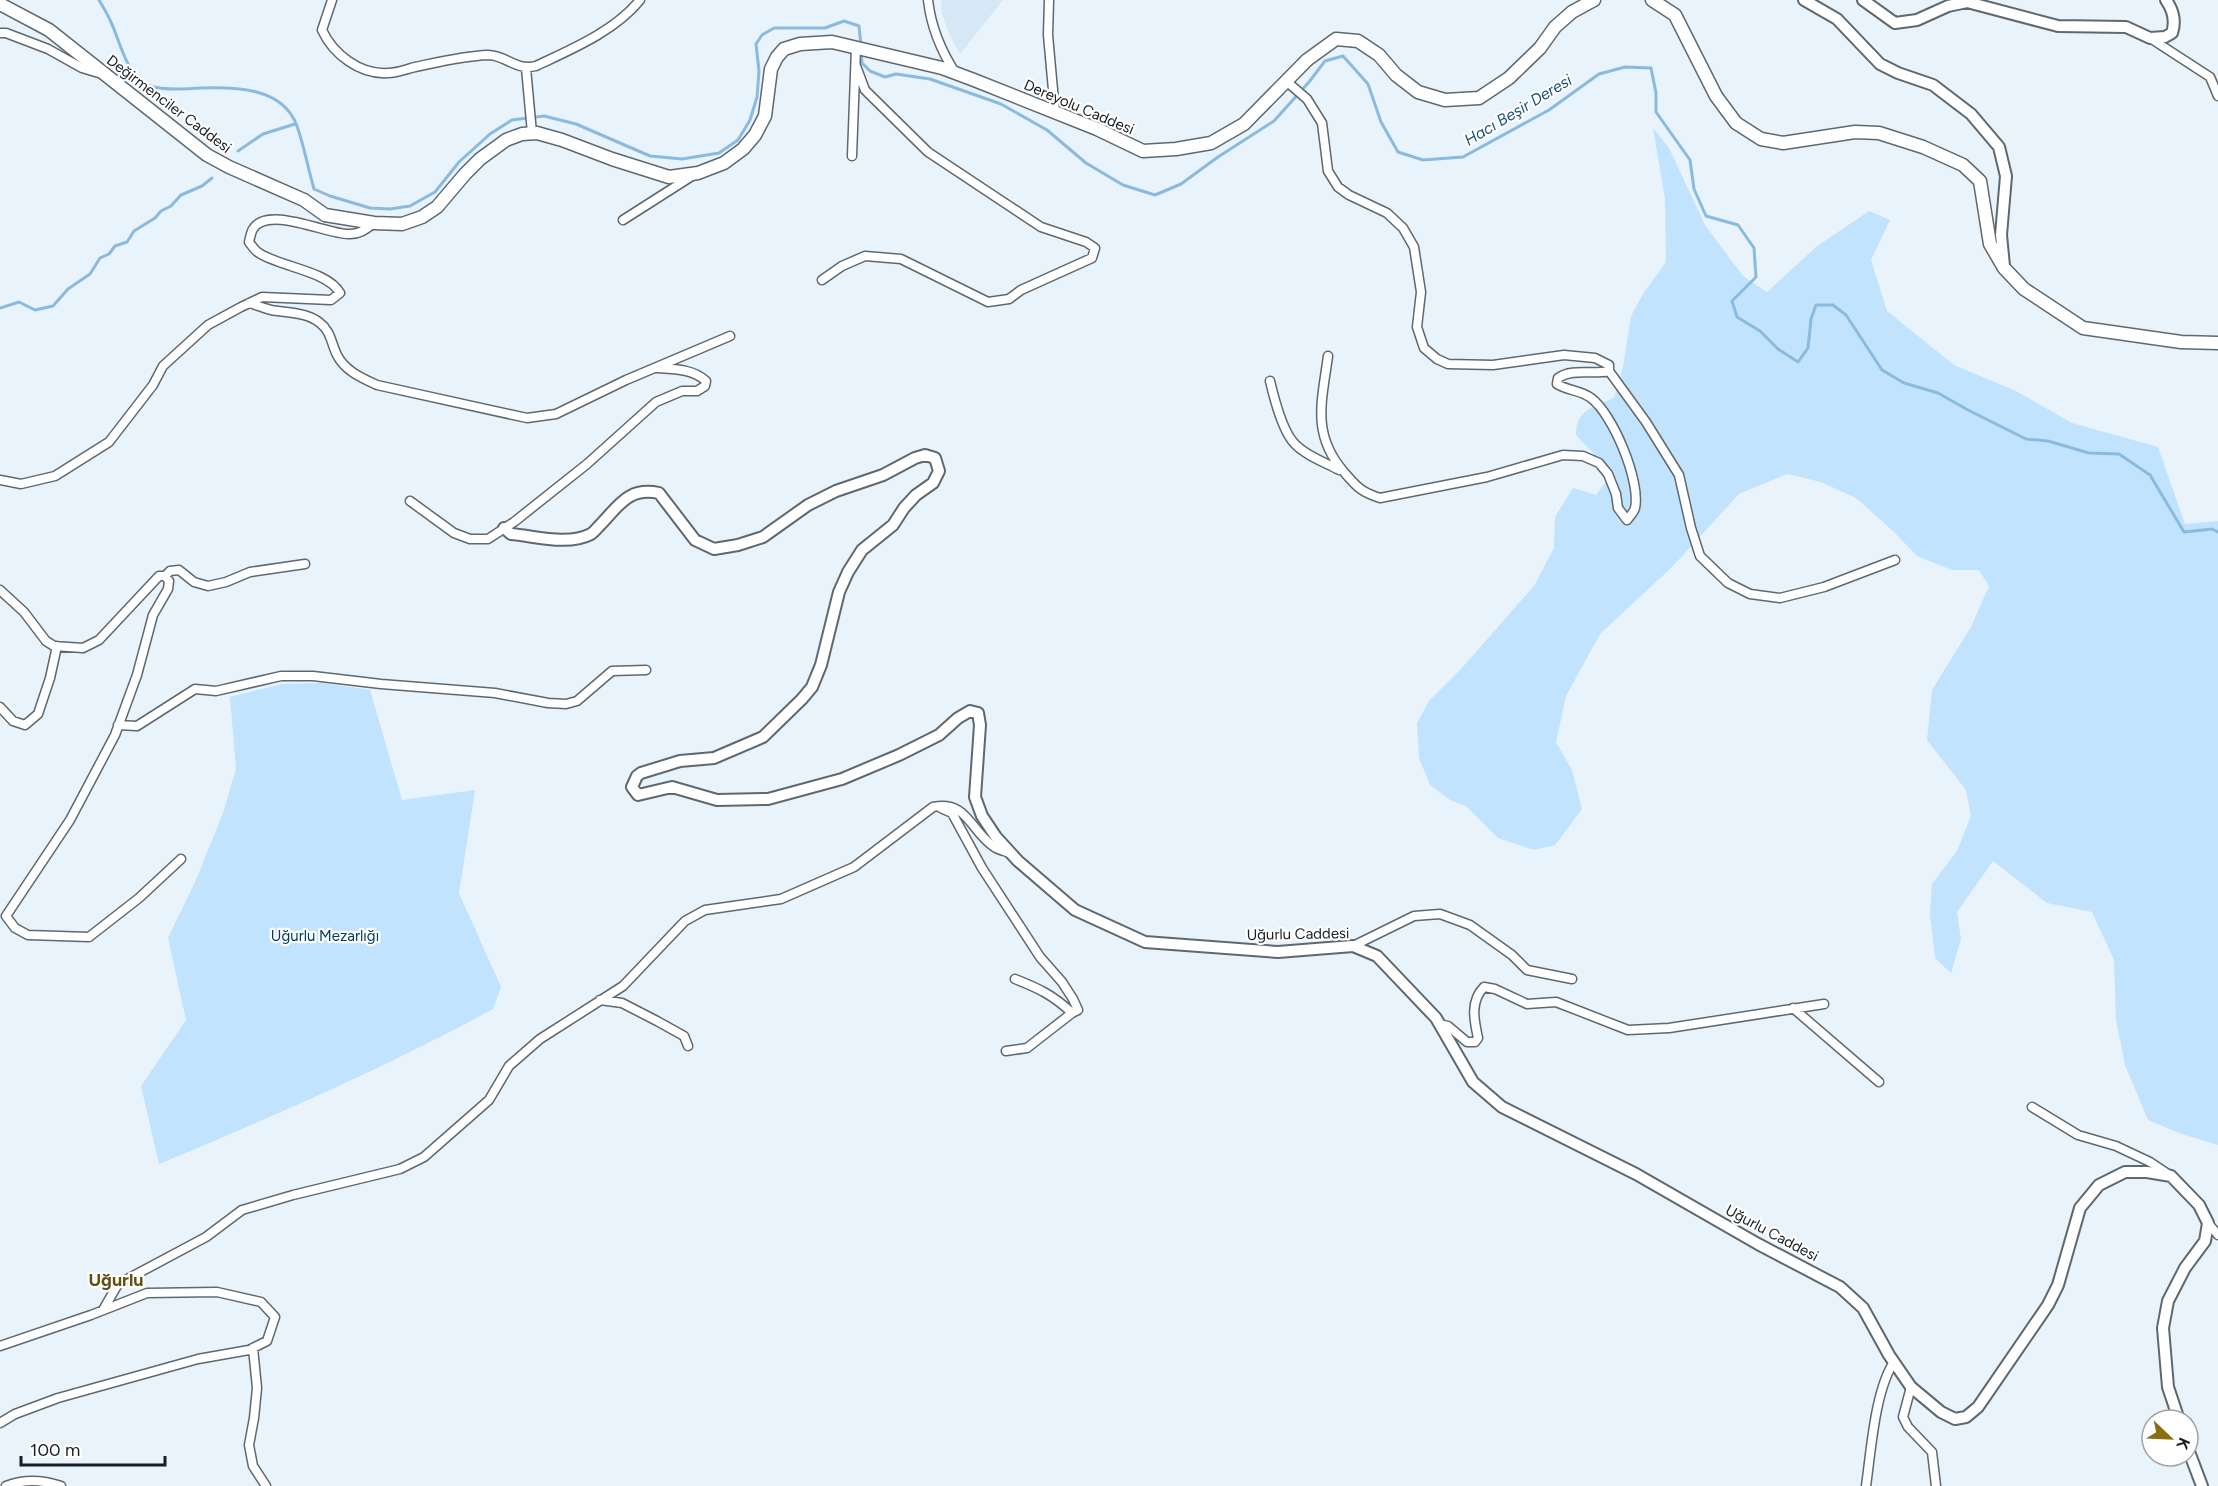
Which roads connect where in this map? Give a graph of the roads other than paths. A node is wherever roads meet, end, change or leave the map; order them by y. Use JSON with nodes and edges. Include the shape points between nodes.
{"nodes":[{"id":1,"x":332,"y":0,"type":"edge"},
{"id":2,"x":639,"y":0,"type":"edge"},
{"id":3,"x":928,"y":0,"type":"edge"},
{"id":4,"x":1049,"y":0,"type":"edge"},
{"id":5,"x":1594,"y":0,"type":"edge"},
{"id":6,"x":1653,"y":0,"type":"edge"},
{"id":7,"x":1804,"y":0,"type":"edge"},
{"id":8,"x":1863,"y":0,"type":"edge"},
{"id":9,"x":2166,"y":0,"type":"edge"},
{"id":10,"x":0,"y":4,"type":"edge"},
{"id":11,"x":0,"y":33,"type":"edge"},
{"id":12,"x":2150,"y":38,"type":"junction"},
{"id":13,"x":856,"y":48,"type":"junction"},
{"id":14,"x":856,"y":66,"type":"junction"},
{"id":15,"x":526,"y":68,"type":"junction"},
{"id":16,"x":103,"y":74,"type":"junction"},
{"id":17,"x":956,"y":74,"type":"junction"},
{"id":18,"x":1290,"y":85,"type":"junction"},
{"id":19,"x":2218,"y":96,"type":"edge"},
{"id":20,"x":1055,"y":112,"type":"junction"},
{"id":21,"x":531,"y":128,"type":"junction"},
{"id":22,"x":852,"y":156,"type":"dead end"},
{"id":23,"x":698,"y":173,"type":"junction"},
{"id":24,"x":623,"y":220,"type":"dead end"},
{"id":25,"x":374,"y":224,"type":"junction"},
{"id":26,"x":2004,"y":268,"type":"junction"},
{"id":27,"x":822,"y":280,"type":"dead end"},
{"id":28,"x":249,"y":303,"type":"junction"},
{"id":29,"x":730,"y":336,"type":"dead end"},
{"id":30,"x":2218,"y":343,"type":"edge"},
{"id":31,"x":1328,"y":357,"type":"dead end"},
{"id":32,"x":654,"y":368,"type":"junction"},
{"id":33,"x":1609,"y":371,"type":"junction"},
{"id":34,"x":1270,"y":381,"type":"dead end"},
{"id":35,"x":1345,"y":472,"type":"junction"},
{"id":36,"x":0,"y":480,"type":"edge"},
{"id":37,"x":410,"y":501,"type":"dead end"},
{"id":38,"x":504,"y":528,"type":"junction"},
{"id":39,"x":1895,"y":560,"type":"dead end"},
{"id":40,"x":305,"y":564,"type":"dead end"},
{"id":41,"x":165,"y":576,"type":"junction"},
{"id":42,"x":0,"y":590,"type":"edge"},
{"id":43,"x":57,"y":646,"type":"junction"},
{"id":44,"x":646,"y":669,"type":"dead end"},
{"id":45,"x":0,"y":707,"type":"edge"},
{"id":46,"x":118,"y":725,"type":"junction"},
{"id":47,"x":938,"y":807,"type":"junction"},
{"id":48,"x":1011,"y":853,"type":"junction"},
{"id":49,"x":181,"y":859,"type":"dead end"},
{"id":50,"x":1353,"y":946,"type":"junction"},
{"id":51,"x":1015,"y":979,"type":"dead end"},
{"id":52,"x":1572,"y":979,"type":"dead end"},
{"id":53,"x":600,"y":1000,"type":"junction"},
{"id":54,"x":1824,"y":1004,"type":"dead end"},
{"id":55,"x":1793,"y":1008,"type":"junction"},
{"id":56,"x":1072,"y":1013,"type":"junction"},
{"id":57,"x":1439,"y":1024,"type":"junction"},
{"id":58,"x":688,"y":1046,"type":"dead end"},
{"id":59,"x":1006,"y":1051,"type":"dead end"},
{"id":60,"x":1879,"y":1082,"type":"dead end"},
{"id":61,"x":2032,"y":1107,"type":"dead end"},
{"id":62,"x":2171,"y":1176,"type":"junction"},
{"id":63,"x":2208,"y":1223,"type":"junction"},
{"id":64,"x":2218,"y":1235,"type":"edge"},
{"id":65,"x":103,"y":1310,"type":"junction"},
{"id":66,"x":0,"y":1346,"type":"edge"},
{"id":67,"x":253,"y":1348,"type":"junction"},
{"id":68,"x":1894,"y":1362,"type":"junction"},
{"id":69,"x":1911,"y":1387,"type":"junction"},
{"id":70,"x":2175,"y":1408,"type":"edge"},
{"id":71,"x":0,"y":1423,"type":"edge"},
{"id":72,"x":2195,"y":1468,"type":"edge"},
{"id":73,"x":6,"y":1486,"type":"edge"},
{"id":74,"x":61,"y":1486,"type":"edge"},
{"id":75,"x":266,"y":1486,"type":"edge"},
{"id":76,"x":1866,"y":1486,"type":"edge"},
{"id":77,"x":1936,"y":1486,"type":"edge"},
{"id":78,"x":2202,"y":1486,"type":"edge"}],
"edges":[{"from":1,"to":15,"type":"street","via":[[322,30],[328,43],[346,60],[362,68],[387,74],[454,58],[492,55]]},
{"from":2,"to":15,"type":"street","via":[[613,25],[549,60]]},
{"from":3,"to":17,"type":"street","via":[[929,16]]},
{"from":4,"to":20,"type":"street"},
{"from":5,"to":18,"type":"main road","name":"Dereyolu Caddesi","via":[[1572,12],[1509,78],[1479,98],[1445,100],[1418,92],[1358,41],[1336,39],[1306,60]]},
{"from":6,"to":26,"type":"main road","via":[[1675,15],[1716,96],[1736,123],[1761,139],[1783,143],[1855,132],[1879,134],[1923,147],[1963,165],[1980,181],[1990,244]]},
{"from":7,"to":26,"type":"street","via":[[1837,19],[1880,64],[1933,85],[1956,102],[1999,147],[2006,176],[2001,236]]},
{"from":8,"to":12,"type":"street","via":[[1895,23],[1917,20],[1967,2],[2058,26],[2126,27]]},
{"from":9,"to":12,"type":"street","via":[[2174,19],[2172,33]]},
{"from":10,"to":16,"type":"main road","name":"Değirmenciler Caddesi","via":[[49,30]]},
{"from":11,"to":16,"type":"street"},
{"from":12,"to":19,"type":"street","via":[[2210,76]]},
{"from":13,"to":14,"type":"street"},
{"from":13,"to":17,"type":"main road","name":"Dereyolu Caddesi"},
{"from":13,"to":23,"type":"main road","via":[[832,42],[784,49],[771,69],[765,116],[755,135],[724,163]]},
{"from":14,"to":22,"type":"street"},
{"from":14,"to":27,"type":"street","via":[[865,90],[928,152],[1041,227],[1095,248],[1092,258],[1009,299],[988,302],[901,259],[865,256]]},
{"from":15,"to":21,"type":"street"},
{"from":16,"to":25,"type":"main road","name":"Değirmenciler Caddesi","via":[[207,155],[304,200],[325,215]]},
{"from":17,"to":20,"type":"main road","name":"Dereyolu Caddesi"},
{"from":18,"to":20,"type":"main road","name":"Dereyolu Caddesi","via":[[1244,124],[1211,143],[1176,149],[1143,151]]},
{"from":18,"to":33,"type":"street","via":[[1307,99],[1322,123],[1328,171],[1338,187],[1387,213],[1403,228],[1414,247],[1421,292],[1417,327],[1425,348],[1437,359],[1448,364],[1493,364],[1583,356],[1609,365]]},
{"from":21,"to":23,"type":"main road","via":[[669,177]]},
{"from":21,"to":25,"type":"main road","name":"Değirmenciler Caddesi","via":[[493,148],[437,207],[422,217],[402,224]]},
{"from":23,"to":24,"type":"street"},
{"from":25,"to":28,"type":"street","via":[[349,234],[276,218],[257,225],[249,243],[258,253],[325,280],[340,293],[331,300],[262,297]]},
{"from":26,"to":30,"type":"main road","via":[[2024,289],[2083,328],[2181,342]]},
{"from":28,"to":32,"type":"street","via":[[318,321],[327,329],[337,356],[346,366],[377,385],[527,418],[556,414]]},
{"from":28,"to":36,"type":"street","via":[[208,325],[163,366],[109,442],[55,476],[21,484]]},
{"from":29,"to":32,"type":"street"},
{"from":31,"to":35,"type":"street","via":[[1321,424],[1325,442]]},
{"from":32,"to":38,"type":"street","via":[[699,374],[706,381],[705,386],[656,402],[587,464]]},
{"from":33,"to":35,"type":"street","via":[[1578,371],[1558,378],[1557,384],[1590,397],[1617,433],[1634,477],[1635,509],[1627,520],[1618,508],[1608,474],[1599,463],[1583,456],[1563,455],[1487,477],[1380,498],[1364,493]]},
{"from":33,"to":39,"type":"street","via":[[1679,475],[1700,556],[1728,583],[1750,594],[1780,598],[1824,587]]},
{"from":34,"to":35,"type":"street","via":[[1278,411],[1293,442]]},
{"from":37,"to":38,"type":"street","via":[[454,533],[470,539],[488,538]]},
{"from":38,"to":48,"type":"street","name":"Uğurlu Caddesi","via":[[511,534],[570,540],[592,534],[626,498],[650,491],[659,493],[695,540],[714,549],[763,537],[808,505],[915,458],[935,458],[939,471],[933,483],[916,495],[893,525],[862,550],[848,572],[839,592],[821,665],[802,699],[763,737],[714,758],[680,760],[651,768],[637,776],[632,787],[638,795],[672,787],[717,800],[768,799],[842,779],[899,755],[939,735],[970,711],[978,713],[980,725],[975,797],[982,816]]},
{"from":40,"to":41,"type":"street","via":[[250,572],[208,586],[194,582],[178,570]]},
{"from":41,"to":43,"type":"street","via":[[159,576],[99,640],[83,648]]},
{"from":41,"to":46,"type":"street","via":[[168,589],[153,615]]},
{"from":42,"to":43,"type":"street","via":[[24,612],[46,642]]},
{"from":43,"to":45,"type":"street","via":[[39,714],[25,725],[13,721]]},
{"from":44,"to":46,"type":"street","via":[[612,671],[577,701],[566,704],[495,693],[281,676],[216,691],[195,689],[137,726]]},
{"from":46,"to":49,"type":"street","via":[[70,820],[6,916],[15,928],[28,935],[89,937]]},
{"from":47,"to":48,"type":"street","via":[[954,807],[993,847]]},
{"from":47,"to":53,"type":"street","via":[[854,867],[781,899],[705,910],[685,921],[623,986]]},
{"from":47,"to":56,"type":"street","via":[[952,813],[982,868],[1040,957],[1062,982],[1078,1010]]},
{"from":48,"to":50,"type":"street","name":"Uğurlu Caddesi","via":[[1075,910],[1145,942],[1278,952]]},
{"from":50,"to":52,"type":"street","via":[[1414,916],[1440,915],[1470,925],[1527,970]]},
{"from":50,"to":57,"type":"street","name":"Uğurlu Caddesi","via":[[1377,956]]},
{"from":51,"to":56,"type":"street","via":[[1057,999]]},
{"from":53,"to":58,"type":"street","via":[[622,1003],[684,1036]]},
{"from":53,"to":65,"type":"street","via":[[540,1039],[508,1066],[489,1100],[424,1157],[400,1169],[242,1210],[206,1237],[118,1284]]},
{"from":54,"to":55,"type":"street"},
{"from":55,"to":57,"type":"street","via":[[1669,1028],[1628,1030],[1556,1002],[1527,1004],[1484,987],[1474,1004],[1478,1038],[1475,1042],[1467,1042],[1448,1026]]},
{"from":55,"to":60,"type":"street"},
{"from":56,"to":59,"type":"street","via":[[1027,1048]]},
{"from":57,"to":68,"type":"street","name":"Uğurlu Caddesi","via":[[1473,1082],[1502,1107],[1636,1174],[1840,1287],[1863,1308]]},
{"from":61,"to":62,"type":"street","via":[[2078,1135],[2116,1146]]},
{"from":62,"to":63,"type":"street","via":[[2199,1205]]},
{"from":62,"to":69,"type":"street","name":"Uğurlu Caddesi","via":[[2125,1172],[2099,1185],[2080,1208],[2058,1285],[2048,1305],[1978,1407],[1966,1418],[1955,1419],[1941,1412]]},
{"from":63,"to":64,"type":"street"},
{"from":63,"to":70,"type":"street","via":[[2205,1241],[2168,1301],[2163,1328],[2168,1387]]},
{"from":65,"to":66,"type":"street"},
{"from":65,"to":67,"type":"street","via":[[147,1293],[217,1292],[261,1302],[275,1317],[267,1341]]},
{"from":67,"to":71,"type":"street","via":[[198,1359],[58,1398],[15,1413]]},
{"from":67,"to":75,"type":"street","via":[[257,1389],[249,1445],[253,1466]]},
{"from":68,"to":69,"type":"street","name":"Uğurlu Caddesi"},
{"from":68,"to":76,"type":"street","via":[[1886,1373]]},
{"from":69,"to":77,"type":"street","via":[[1903,1417],[1932,1452]]},
{"from":72,"to":78,"type":"street"},
{"from":73,"to":74,"type":"street","via":[[44,1481]]}]}
